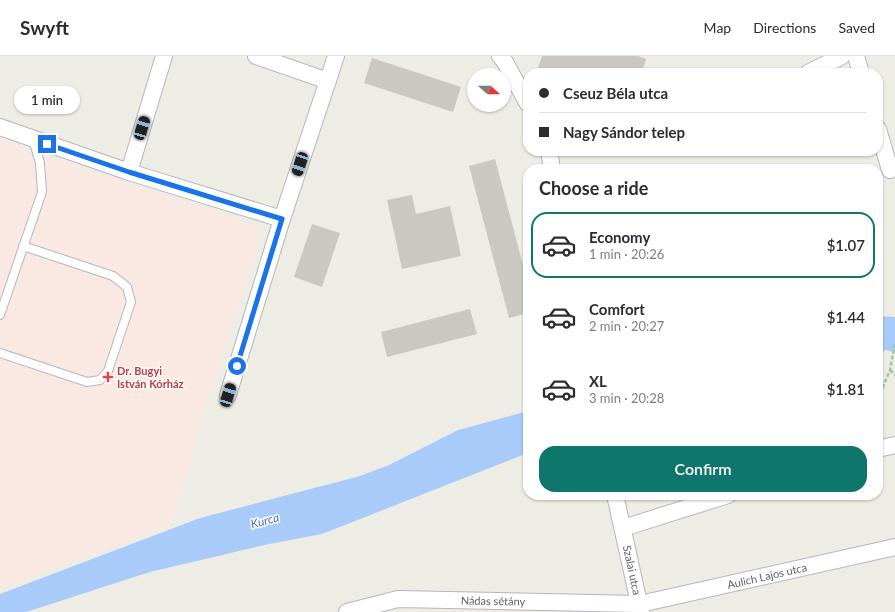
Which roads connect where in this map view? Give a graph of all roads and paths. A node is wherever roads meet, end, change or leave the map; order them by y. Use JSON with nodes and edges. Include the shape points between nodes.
{"nodes":[{"id":1,"x":164,"y":56,"type":"edge"},
{"id":2,"x":256,"y":56,"type":"edge"},
{"id":3,"x":336,"y":56,"type":"edge"},
{"id":4,"x":500,"y":56,"type":"edge"},
{"id":5,"x":842,"y":56,"type":"edge"},
{"id":6,"x":856,"y":56,"type":"edge"},
{"id":7,"x":818,"y":68,"type":"edge"},
{"id":8,"x":860,"y":68,"type":"edge"},
{"id":9,"x":328,"y":81,"type":"junction"},
{"id":10,"x":523,"y":95,"type":"edge"},
{"id":11,"x":0,"y":127,"type":"edge"},
{"id":12,"x":33,"y":139,"type":"junction"},
{"id":13,"x":883,"y":150,"type":"edge"},
{"id":14,"x":888,"y":170,"type":"edge"},
{"id":15,"x":129,"y":172,"type":"junction"},
{"id":16,"x":282,"y":219,"type":"junction"},
{"id":17,"x":23,"y":246,"type":"junction"},
{"id":18,"x":0,"y":315,"type":"edge"},
{"id":19,"x":895,"y":343,"type":"edge"},
{"id":20,"x":0,"y":353,"type":"edge"},
{"id":21,"x":890,"y":370,"type":"junction"},
{"id":22,"x":895,"y":375,"type":"edge"},
{"id":23,"x":883,"y":387,"type":"edge"},
{"id":24,"x":228,"y":395,"type":"dead end"},
{"id":25,"x":895,"y":445,"type":"edge"},
{"id":26,"x":883,"y":449,"type":"edge"},
{"id":27,"x":617,"y":500,"type":"edge"},
{"id":28,"x":712,"y":500,"type":"edge"},
{"id":29,"x":623,"y":528,"type":"junction"},
{"id":30,"x":895,"y":547,"type":"edge"},
{"id":31,"x":640,"y":608,"type":"edge"},
{"id":32,"x":347,"y":612,"type":"edge"}],
"edges":[{"from":1,"to":15,"type":"street"},
{"from":2,"to":9,"type":"street"},
{"from":3,"to":9,"type":"street"},
{"from":4,"to":10,"type":"street"},
{"from":5,"to":7,"type":"street"},
{"from":6,"to":8,"type":"street"},
{"from":9,"to":16,"type":"street"},
{"from":11,"to":12,"type":"street"},
{"from":12,"to":15,"type":"street"},
{"from":12,"to":17,"type":"lane","via":[[40,163],[42,192]]},
{"from":13,"to":14,"type":"street"},
{"from":15,"to":16,"type":"street"},
{"from":16,"to":24,"type":"street"},
{"from":17,"to":18,"type":"lane"},
{"from":17,"to":20,"type":"lane","via":[[113,276],[127,287],[131,302],[108,371],[100,380],[87,382]]},
{"from":19,"to":21,"type":"path"},
{"from":21,"to":22,"type":"path"},
{"from":21,"to":23,"type":"path"},
{"from":25,"to":26,"type":"street"},
{"from":27,"to":29,"type":"street","name":"Szalai utca"},
{"from":28,"to":29,"type":"street"},
{"from":29,"to":31,"type":"street","name":"Szalai utca"},
{"from":30,"to":31,"type":"street","name":"Aulich Lajos utca"},
{"from":31,"to":32,"type":"street","name":"Nádas sétány","via":[[398,599]]}]}
